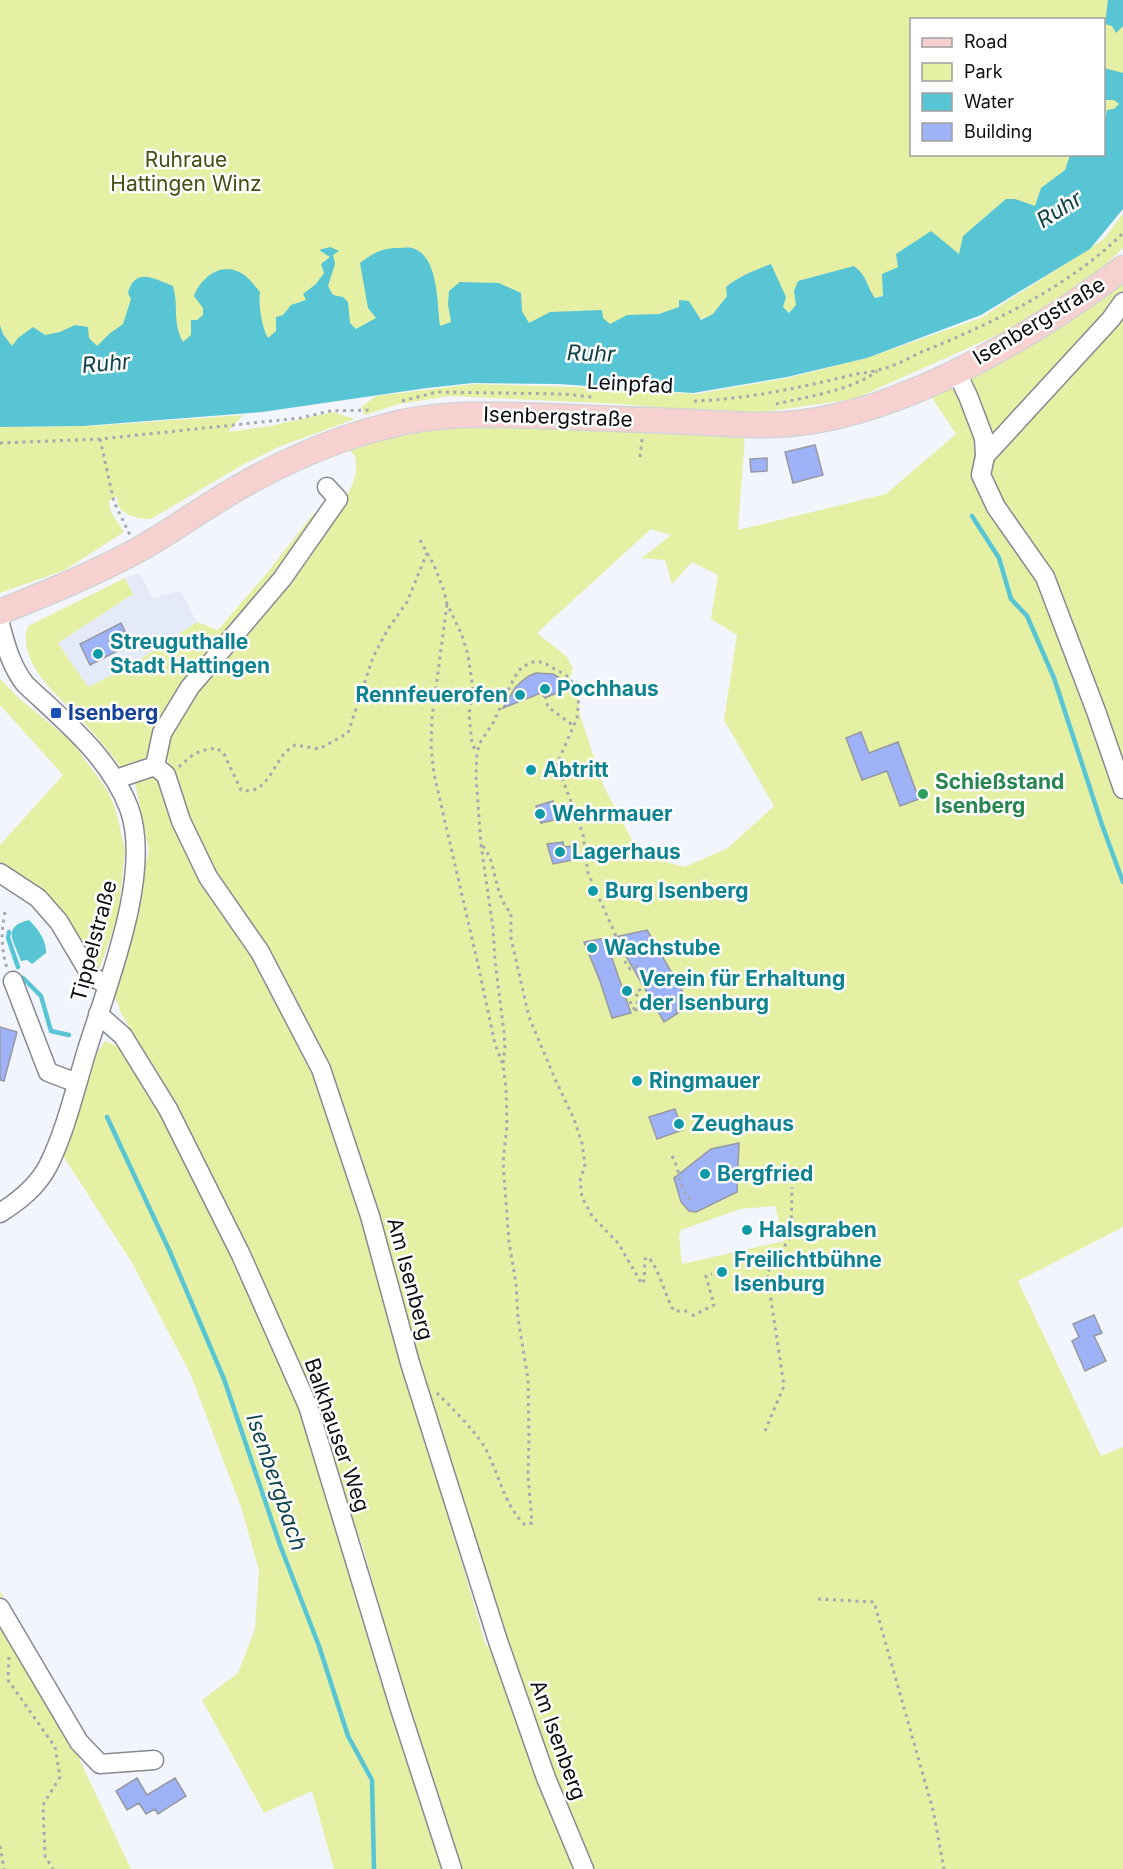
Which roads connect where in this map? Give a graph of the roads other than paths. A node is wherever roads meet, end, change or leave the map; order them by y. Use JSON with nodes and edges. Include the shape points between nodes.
{"nodes":[{"id":1,"x":1123,"y":268,"type":"edge"},
{"id":2,"x":1123,"y":302,"type":"edge"},
{"id":3,"x":956,"y":371,"type":"junction"},
{"id":4,"x":985,"y":456,"type":"junction"},
{"id":5,"x":327,"y":487,"type":"dead end"},
{"id":6,"x":0,"y":612,"type":"edge"},
{"id":7,"x":0,"y":624,"type":"edge"},
{"id":8,"x":160,"y":771,"type":"junction"},
{"id":9,"x":116,"y":779,"type":"junction"},
{"id":10,"x":1123,"y":789,"type":"edge"},
{"id":11,"x":0,"y":873,"type":"edge"},
{"id":12,"x":13,"y":981,"type":"road end"},
{"id":13,"x":107,"y":985,"type":"junction"},
{"id":14,"x":98,"y":1014,"type":"junction"},
{"id":15,"x":77,"y":1083,"type":"junction"},
{"id":16,"x":0,"y":1214,"type":"edge"},
{"id":17,"x":0,"y":1608,"type":"edge"},
{"id":18,"x":154,"y":1760,"type":"dead end"},
{"id":19,"x":452,"y":1869,"type":"edge"},
{"id":20,"x":584,"y":1869,"type":"edge"}],
"edges":[{"from":1,"to":3,"type":"main road","name":"Isenbergstraße","via":[[1067,308]]},
{"from":2,"to":4,"type":"street","via":[[1111,320]]},
{"from":3,"to":4,"type":"street","via":[[984,438]]},
{"from":3,"to":6,"type":"main road","name":"Isenbergstraße","via":[[882,404],[798,423],[453,414],[386,426],[326,445],[280,466],[138,550],[72,584]]},
{"from":4,"to":10,"type":"street","via":[[981,475],[996,507],[1045,577]]},
{"from":5,"to":8,"type":"street","via":[[338,499],[282,579],[190,687],[162,733]]},
{"from":7,"to":9,"type":"street","name":"Tippelstraße","via":[[16,672],[97,753]]},
{"from":8,"to":9,"type":"street"},
{"from":8,"to":20,"type":"street","name":"Am Isenberg","via":[[204,869],[260,952],[321,1069],[370,1216],[410,1363],[498,1641],[546,1778]]},
{"from":9,"to":13,"type":"street","name":"Tippelstraße","via":[[129,809],[136,848],[126,921]]},
{"from":11,"to":13,"type":"street","via":[[38,898],[59,922],[91,976]]},
{"from":12,"to":15,"type":"street","via":[[48,1072]]},
{"from":13,"to":14,"type":"street","name":"Tippelstraße"},
{"from":14,"to":15,"type":"street","name":"Tippelstraße"},
{"from":14,"to":19,"type":"street","name":"Balkhauser Weg","via":[[123,1036],[168,1109],[241,1255],[308,1406]]},
{"from":15,"to":16,"type":"street","name":"Tippelstraße","via":[[47,1168],[24,1197]]},
{"from":17,"to":18,"type":"street","via":[[79,1742],[100,1764]]}]}
